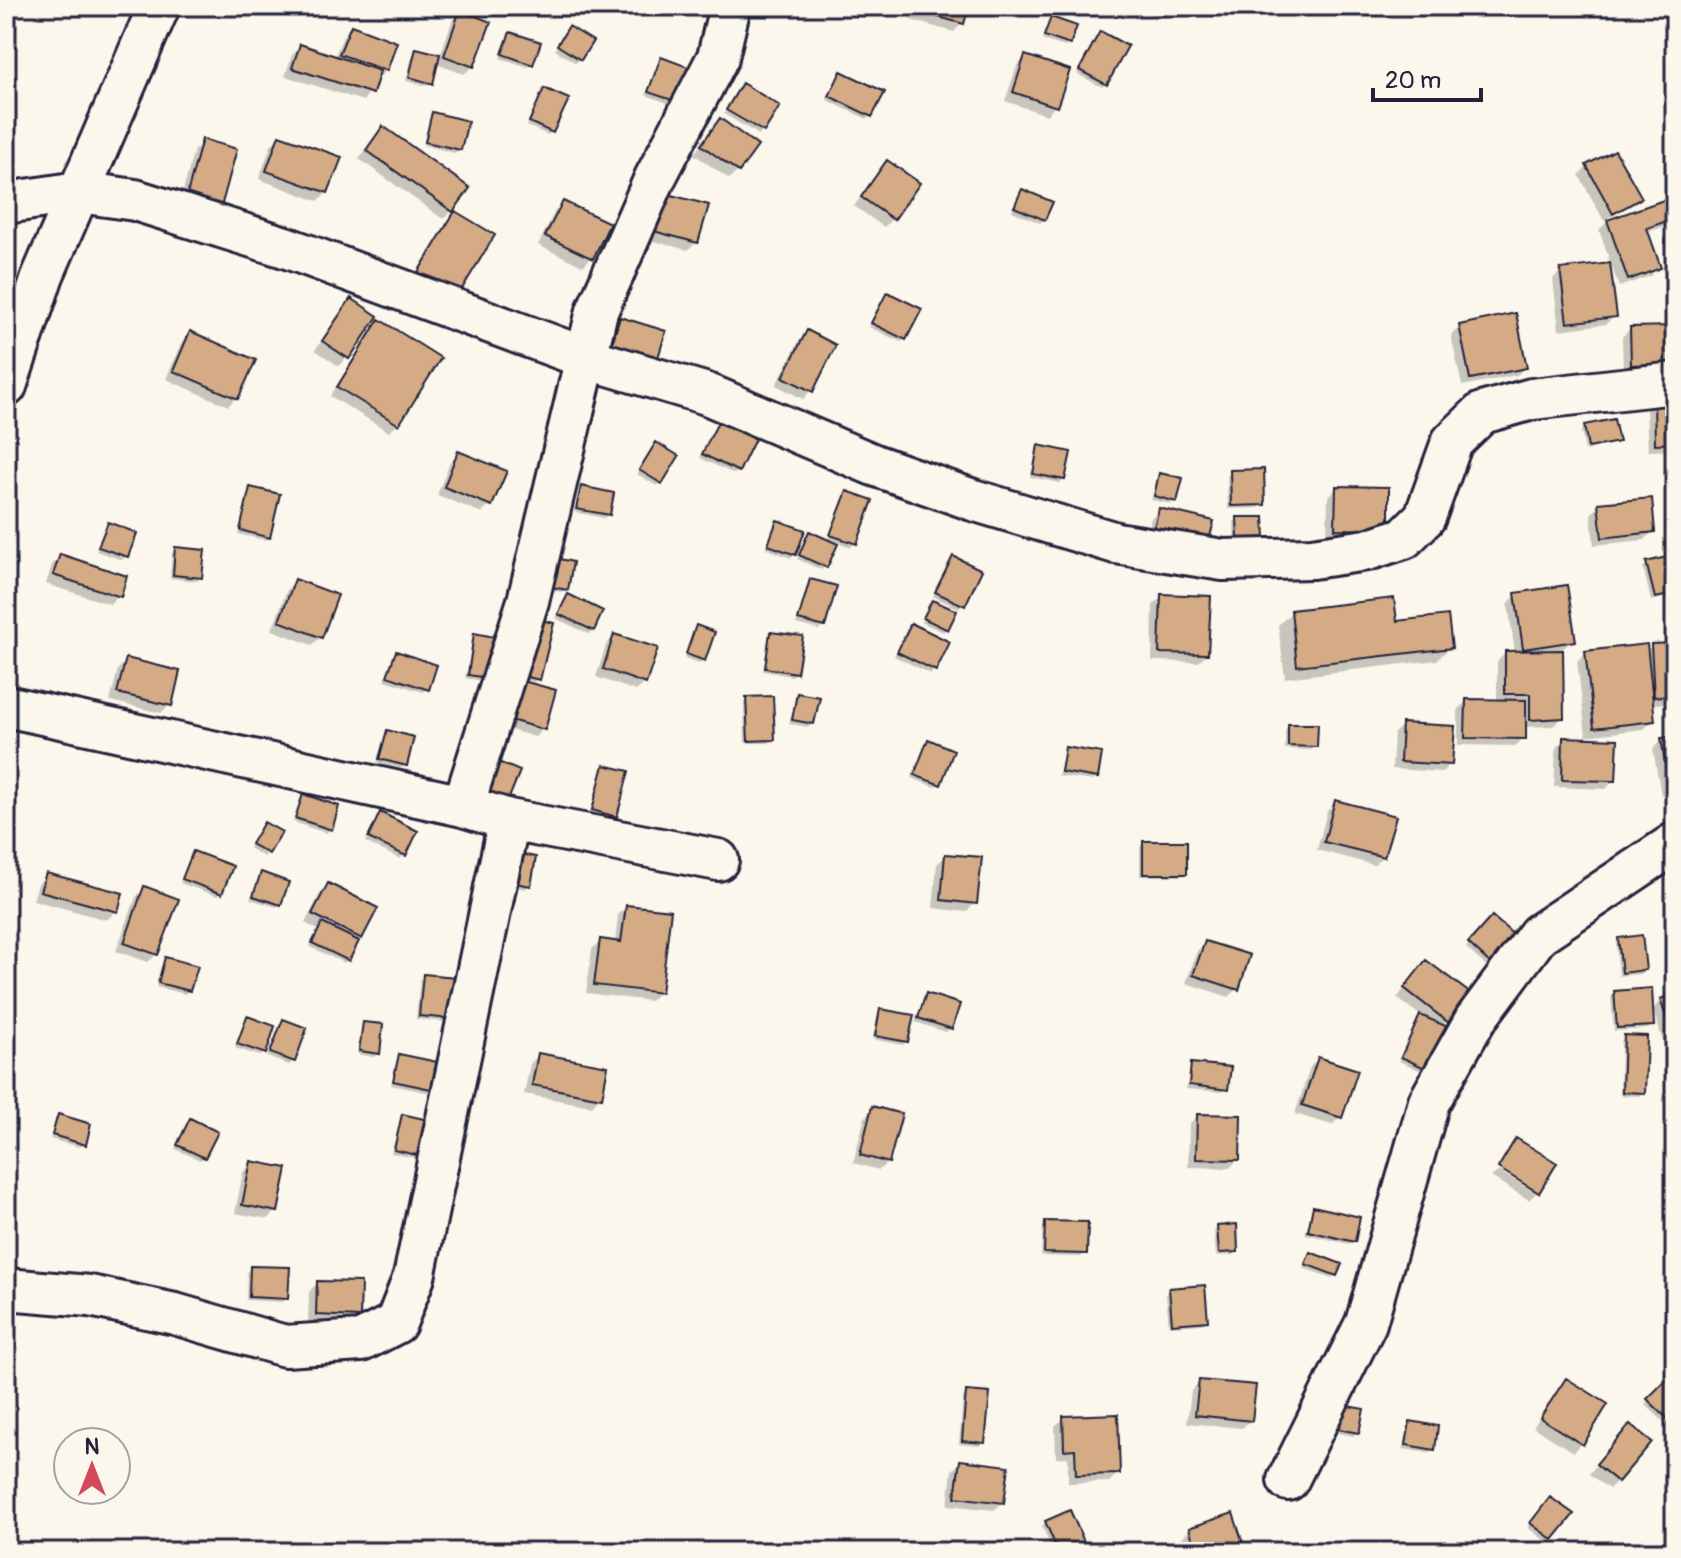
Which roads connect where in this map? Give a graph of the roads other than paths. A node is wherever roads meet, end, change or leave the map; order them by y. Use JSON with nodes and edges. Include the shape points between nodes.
{"nodes":[{"id":1,"x":159,"y":6,"type":"edge"},
{"id":2,"x":730,"y":6,"type":"edge"},
{"id":3,"x":79,"y":192,"type":"junction"},
{"id":4,"x":6,"y":203,"type":"edge"},
{"id":5,"x":586,"y":358,"type":"junction"},
{"id":6,"x":1675,"y":383,"type":"edge"},
{"id":7,"x":6,"y":386,"type":"edge"},
{"id":8,"x":6,"y":706,"type":"edge"},
{"id":9,"x":463,"y":806,"type":"junction"},
{"id":10,"x":509,"y":820,"type":"junction"},
{"id":11,"x":1675,"y":843,"type":"edge"},
{"id":12,"x":718,"y":860,"type":"dead end"},
{"id":13,"x":6,"y":1289,"type":"edge"},
{"id":14,"x":1288,"y":1480,"type":"dead end"}],
"edges":[{"from":1,"to":3,"type":"street"},
{"from":2,"to":5,"type":"street","via":[[718,57],[655,178],[597,311]]},
{"from":3,"to":4,"type":"street"},
{"from":3,"to":5,"type":"street","via":[[135,200],[285,247]]},
{"from":3,"to":7,"type":"street","via":[[43,275]]},
{"from":5,"to":6,"type":"street","via":[[707,394],[874,465],[973,500],[1116,543],[1223,560],[1312,558],[1404,538],[1425,517],[1452,442],[1482,413],[1532,399]]},
{"from":5,"to":9,"type":"street","via":[[528,601]]},
{"from":8,"to":9,"type":"street"},
{"from":9,"to":10,"type":"street"},
{"from":10,"to":12,"type":"street"},
{"from":10,"to":13,"type":"street","via":[[414,1277],[396,1323],[361,1341],[285,1346],[90,1296]]},
{"from":11,"to":14,"type":"street","via":[[1539,934],[1475,1020],[1429,1102],[1366,1323]]}]}
